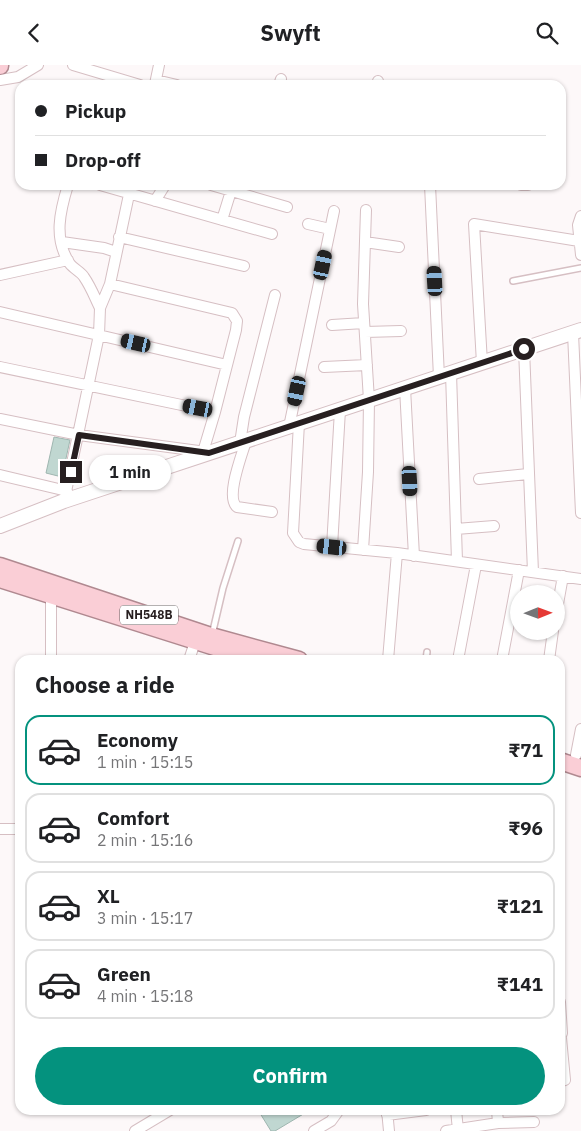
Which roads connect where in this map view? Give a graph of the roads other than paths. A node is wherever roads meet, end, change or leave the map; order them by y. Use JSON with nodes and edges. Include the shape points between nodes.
{"nodes":[{"id":1,"x":38,"y":65,"type":"edge"},
{"id":2,"x":73,"y":65,"type":"edge"},
{"id":3,"x":159,"y":65,"type":"edge"},
{"id":4,"x":123,"y":80,"type":"edge"},
{"id":5,"x":155,"y":80,"type":"edge"},
{"id":6,"x":0,"y":81,"type":"edge"},
{"id":7,"x":67,"y":190,"type":"edge"},
{"id":8,"x":130,"y":190,"type":"edge"},
{"id":9,"x":132,"y":190,"type":"edge"},
{"id":10,"x":162,"y":190,"type":"edge"},
{"id":11,"x":228,"y":190,"type":"edge"},
{"id":12,"x":430,"y":190,"type":"edge"},
{"id":13,"x":231,"y":191,"type":"junction"},
{"id":14,"x":155,"y":201,"type":"junction"},
{"id":15,"x":287,"y":207,"type":"dead end"},
{"id":16,"x":366,"y":210,"type":"dead end"},
{"id":17,"x":334,"y":211,"type":"dead end"},
{"id":18,"x":581,"y":216,"type":"edge"},
{"id":19,"x":222,"y":220,"type":"junction"},
{"id":20,"x":308,"y":224,"type":"dead end"},
{"id":21,"x":330,"y":229,"type":"junction"},
{"id":22,"x":272,"y":234,"type":"dead end"},
{"id":23,"x":119,"y":237,"type":"junction"},
{"id":24,"x":579,"y":241,"type":"junction"},
{"id":25,"x":62,"y":242,"type":"junction"},
{"id":26,"x":365,"y":242,"type":"junction"},
{"id":27,"x":399,"y":247,"type":"dead end"},
{"id":28,"x":116,"y":252,"type":"junction"},
{"id":29,"x":581,"y":255,"type":"edge"},
{"id":30,"x":68,"y":260,"type":"junction"},
{"id":31,"x":244,"y":266,"type":"dead end"},
{"id":32,"x":581,"y":267,"type":"edge"},
{"id":33,"x":0,"y":275,"type":"edge"},
{"id":34,"x":513,"y":281,"type":"dead end"},
{"id":35,"x":110,"y":284,"type":"junction"},
{"id":36,"x":275,"y":295,"type":"dead end"},
{"id":37,"x":100,"y":309,"type":"junction"},
{"id":38,"x":0,"y":312,"type":"edge"},
{"id":39,"x":332,"y":325,"type":"dead end"},
{"id":40,"x":364,"y":327,"type":"junction"},
{"id":41,"x":401,"y":331,"type":"dead end"},
{"id":42,"x":577,"y":331,"type":"edge"},
{"id":43,"x":99,"y":335,"type":"junction"},
{"id":44,"x":524,"y":349,"type":"junction"},
{"id":45,"x":482,"y":363,"type":"junction"},
{"id":46,"x":227,"y":365,"type":"junction"},
{"id":47,"x":367,"y":365,"type":"junction"},
{"id":48,"x":0,"y":367,"type":"edge"},
{"id":49,"x":324,"y":367,"type":"dead end"},
{"id":50,"x":445,"y":375,"type":"junction"},
{"id":51,"x":89,"y":386,"type":"junction"},
{"id":52,"x":405,"y":388,"type":"junction"},
{"id":53,"x":578,"y":399,"type":"edge"},
{"id":54,"x":369,"y":400,"type":"junction"},
{"id":55,"x":340,"y":410,"type":"junction"},
{"id":56,"x":215,"y":412,"type":"junction"},
{"id":57,"x":0,"y":419,"type":"edge"},
{"id":58,"x":294,"y":425,"type":"junction"},
{"id":59,"x":79,"y":435,"type":"junction"},
{"id":60,"x":243,"y":442,"type":"junction"},
{"id":61,"x":580,"y":451,"type":"edge"},
{"id":62,"x":206,"y":453,"type":"junction"},
{"id":63,"x":528,"y":474,"type":"junction"},
{"id":64,"x":0,"y":475,"type":"edge"},
{"id":65,"x":479,"y":479,"type":"dead end"},
{"id":66,"x":65,"y":496,"type":"junction"},
{"id":67,"x":272,"y":512,"type":"dead end"},
{"id":68,"x":581,"y":513,"type":"edge"},
{"id":69,"x":0,"y":525,"type":"edge"},
{"id":70,"x":494,"y":526,"type":"dead end"},
{"id":71,"x":456,"y":529,"type":"junction"},
{"id":72,"x":238,"y":541,"type":"dead end"},
{"id":73,"x":332,"y":547,"type":"junction"},
{"id":74,"x":363,"y":550,"type":"junction"},
{"id":75,"x":398,"y":553,"type":"junction"},
{"id":76,"x":414,"y":556,"type":"junction"},
{"id":77,"x":457,"y":561,"type":"junction"},
{"id":78,"x":476,"y":565,"type":"junction"},
{"id":79,"x":0,"y":566,"type":"edge"},
{"id":80,"x":519,"y":569,"type":"junction"},
{"id":81,"x":533,"y":572,"type":"junction"},
{"id":82,"x":563,"y":577,"type":"junction"},
{"id":83,"x":0,"y":579,"type":"edge"},
{"id":84,"x":581,"y":579,"type":"edge"},
{"id":85,"x":562,"y":585,"type":"edge"},
{"id":86,"x":51,"y":590,"type":"junction"},
{"id":87,"x":211,"y":635,"type":"junction"},
{"id":88,"x":552,"y":640,"type":"edge"},
{"id":89,"x":195,"y":642,"type":"junction"},
{"id":90,"x":427,"y":652,"type":"dead end"},
{"id":91,"x":51,"y":655,"type":"edge"},
{"id":92,"x":191,"y":655,"type":"edge"},
{"id":93,"x":239,"y":655,"type":"edge"},
{"id":94,"x":281,"y":655,"type":"edge"},
{"id":95,"x":388,"y":655,"type":"edge"},
{"id":96,"x":427,"y":655,"type":"edge"},
{"id":97,"x":459,"y":655,"type":"edge"},
{"id":98,"x":503,"y":655,"type":"edge"},
{"id":99,"x":549,"y":655,"type":"edge"},
{"id":100,"x":581,"y":729,"type":"edge"},
{"id":101,"x":565,"y":753,"type":"edge"},
{"id":102,"x":579,"y":760,"type":"edge"},
{"id":103,"x":565,"y":761,"type":"edge"},
{"id":104,"x":0,"y":829,"type":"edge"},
{"id":105,"x":15,"y":829,"type":"edge"},
{"id":106,"x":162,"y":1115,"type":"edge"},
{"id":107,"x":336,"y":1115,"type":"edge"},
{"id":108,"x":387,"y":1115,"type":"edge"},
{"id":109,"x":456,"y":1115,"type":"edge"},
{"id":110,"x":497,"y":1115,"type":"edge"},
{"id":111,"x":534,"y":1122,"type":"dead end"},
{"id":112,"x":498,"y":1123,"type":"junction"},
{"id":113,"x":458,"y":1130,"type":"edge"},
{"id":114,"x":135,"y":1131,"type":"edge"},
{"id":115,"x":314,"y":1131,"type":"edge"},
{"id":116,"x":388,"y":1131,"type":"edge"},
{"id":117,"x":446,"y":1131,"type":"edge"}],
"edges":[{"from":1,"to":6,"type":"street","via":[[18,77]]},
{"from":2,"to":4,"type":"street"},
{"from":3,"to":5,"type":"street"},
{"from":7,"to":25,"type":"street","via":[[59,232]]},
{"from":8,"to":23,"type":"street"},
{"from":9,"to":14,"type":"street"},
{"from":10,"to":14,"type":"street"},
{"from":11,"to":13,"type":"street"},
{"from":12,"to":50,"type":"street"},
{"from":13,"to":15,"type":"street"},
{"from":13,"to":19,"type":"street"},
{"from":14,"to":19,"type":"street"},
{"from":16,"to":26,"type":"street"},
{"from":17,"to":21,"type":"street"},
{"from":18,"to":24,"type":"street"},
{"from":19,"to":22,"type":"street"},
{"from":20,"to":21,"type":"street"},
{"from":21,"to":58,"type":"street"},
{"from":23,"to":28,"type":"street"},
{"from":23,"to":31,"type":"street"},
{"from":24,"to":29,"type":"street"},
{"from":24,"to":45,"type":"street","via":[[474,224]]},
{"from":25,"to":28,"type":"street"},
{"from":25,"to":30,"type":"street"},
{"from":26,"to":27,"type":"street"},
{"from":26,"to":40,"type":"street"},
{"from":28,"to":35,"type":"street"},
{"from":30,"to":33,"type":"street"},
{"from":30,"to":37,"type":"street","via":[[84,275]]},
{"from":32,"to":34,"type":"lane"},
{"from":35,"to":37,"type":"street"},
{"from":35,"to":46,"type":"street","via":[[232,313],[237,321]]},
{"from":36,"to":60,"type":"street","via":[[244,417]]},
{"from":37,"to":43,"type":"street"},
{"from":38,"to":43,"type":"street"},
{"from":39,"to":40,"type":"street"},
{"from":40,"to":41,"type":"street"},
{"from":40,"to":47,"type":"street"},
{"from":42,"to":44,"type":"main road"},
{"from":42,"to":53,"type":"street"},
{"from":43,"to":46,"type":"street"},
{"from":43,"to":51,"type":"street"},
{"from":44,"to":45,"type":"main road"},
{"from":44,"to":63,"type":"street"},
{"from":45,"to":50,"type":"main road"},
{"from":46,"to":56,"type":"street"},
{"from":47,"to":49,"type":"street"},
{"from":47,"to":54,"type":"street"},
{"from":48,"to":51,"type":"street"},
{"from":50,"to":52,"type":"main road"},
{"from":50,"to":71,"type":"street"},
{"from":51,"to":56,"type":"street"},
{"from":51,"to":59,"type":"street"},
{"from":52,"to":54,"type":"main road"},
{"from":52,"to":76,"type":"street"},
{"from":53,"to":61,"type":"street"},
{"from":54,"to":55,"type":"main road"},
{"from":54,"to":74,"type":"street"},
{"from":55,"to":58,"type":"main road"},
{"from":55,"to":73,"type":"street"},
{"from":56,"to":62,"type":"street"},
{"from":57,"to":59,"type":"street"},
{"from":58,"to":60,"type":"main road"},
{"from":58,"to":73,"type":"street","via":[[293,533],[304,544]]},
{"from":59,"to":62,"type":"street"},
{"from":59,"to":66,"type":"street"},
{"from":60,"to":62,"type":"main road"},
{"from":60,"to":67,"type":"street","via":[[233,504]]},
{"from":61,"to":68,"type":"street"},
{"from":62,"to":66,"type":"main road"},
{"from":63,"to":65,"type":"street"},
{"from":63,"to":81,"type":"street"},
{"from":64,"to":66,"type":"street"},
{"from":66,"to":69,"type":"main road"},
{"from":70,"to":71,"type":"street"},
{"from":71,"to":77,"type":"street"},
{"from":72,"to":87,"type":"lane"},
{"from":73,"to":74,"type":"street"},
{"from":74,"to":75,"type":"street"},
{"from":75,"to":76,"type":"street"},
{"from":75,"to":95,"type":"street"},
{"from":76,"to":77,"type":"street"},
{"from":77,"to":78,"type":"street"},
{"from":78,"to":80,"type":"street"},
{"from":78,"to":97,"type":"street"},
{"from":79,"to":86,"type":"highway","number":"NH548B"},
{"from":80,"to":81,"type":"street"},
{"from":80,"to":98,"type":"street"},
{"from":81,"to":82,"type":"street"},
{"from":82,"to":84,"type":"street"},
{"from":82,"to":85,"type":"street"},
{"from":83,"to":86,"type":"highway","number":"NH548B"},
{"from":86,"to":87,"type":"highway","number":"NH548B"},
{"from":86,"to":89,"type":"highway","number":"NH548B"},
{"from":86,"to":91,"type":"street"},
{"from":87,"to":94,"type":"highway","number":"NH548B"},
{"from":88,"to":99,"type":"street"},
{"from":89,"to":92,"type":"street"},
{"from":89,"to":93,"type":"highway","number":"NH548B"},
{"from":90,"to":96,"type":"lane"},
{"from":100,"to":102,"type":"street"},
{"from":101,"to":102,"type":"highway"},
{"from":102,"to":103,"type":"highway"},
{"from":104,"to":105,"type":"street"},
{"from":106,"to":114,"type":"street"},
{"from":107,"to":115,"type":"street","via":[[332,1121]]},
{"from":108,"to":116,"type":"street"},
{"from":109,"to":113,"type":"street"},
{"from":110,"to":112,"type":"street"},
{"from":111,"to":112,"type":"street"},
{"from":112,"to":113,"type":"street"},
{"from":113,"to":117,"type":"street"}]}
